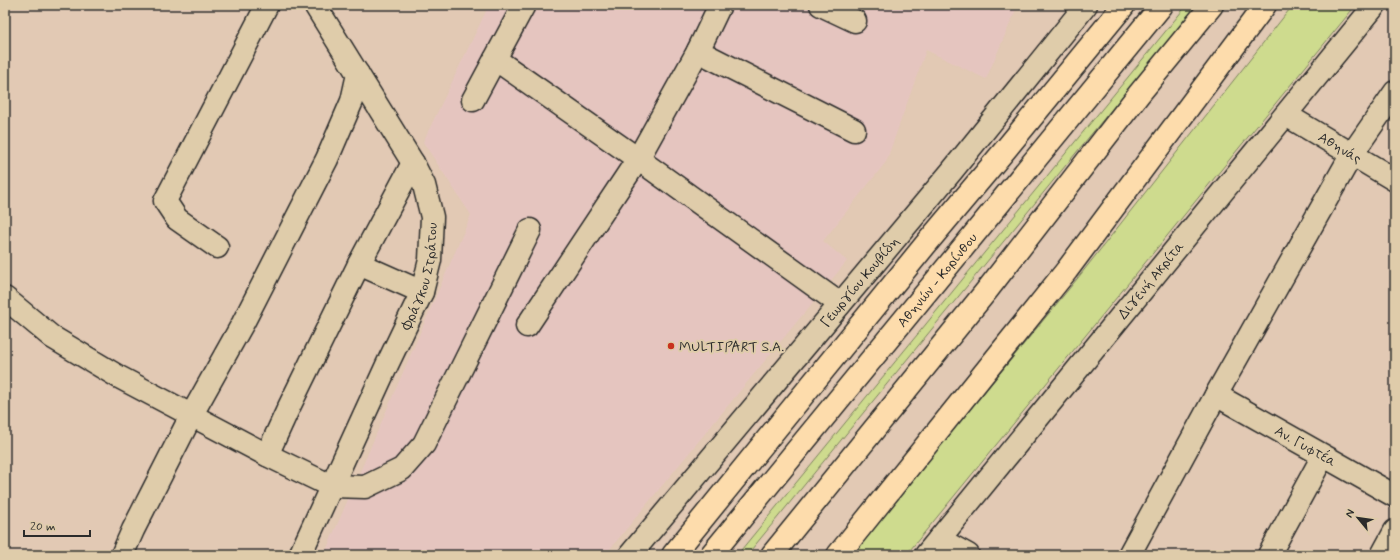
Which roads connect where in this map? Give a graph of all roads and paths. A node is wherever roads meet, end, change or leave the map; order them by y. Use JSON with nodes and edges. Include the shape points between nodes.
{"nodes":[{"id":1,"x":267,"y":5,"type":"edge"},
{"id":2,"x":315,"y":5,"type":"edge"},
{"id":3,"x":524,"y":5,"type":"edge"},
{"id":4,"x":720,"y":5,"type":"edge"},
{"id":5,"x":821,"y":5,"type":"edge"},
{"id":6,"x":1086,"y":5,"type":"edge"},
{"id":7,"x":1124,"y":5,"type":"edge"},
{"id":8,"x":1162,"y":5,"type":"edge"},
{"id":9,"x":1212,"y":5,"type":"edge"},
{"id":10,"x":1265,"y":5,"type":"edge"},
{"id":11,"x":1375,"y":5,"type":"edge"},
{"id":12,"x":855,"y":21,"type":"dead end"},
{"id":13,"x":698,"y":51,"type":"junction"},
{"id":14,"x":495,"y":59,"type":"junction"},
{"id":15,"x":358,"y":74,"type":"junction"},
{"id":16,"x":1395,"y":92,"type":"edge"},
{"id":17,"x":473,"y":100,"type":"dead end"},
{"id":18,"x":1286,"y":115,"type":"junction"},
{"id":19,"x":854,"y":130,"type":"dead end"},
{"id":20,"x":1352,"y":154,"type":"junction"},
{"id":21,"x":638,"y":159,"type":"junction"},
{"id":22,"x":413,"y":163,"type":"junction"},
{"id":23,"x":1395,"y":180,"type":"edge"},
{"id":24,"x":530,"y":230,"type":"dead end"},
{"id":25,"x":217,"y":247,"type":"dead end"},
{"id":26,"x":359,"y":264,"type":"junction"},
{"id":27,"x":422,"y":292,"type":"junction"},
{"id":28,"x":5,"y":298,"type":"edge"},
{"id":29,"x":840,"y":304,"type":"junction"},
{"id":30,"x":527,"y":326,"type":"dead end"},
{"id":31,"x":1216,"y":395,"type":"junction"},
{"id":32,"x":191,"y":416,"type":"junction"},
{"id":33,"x":267,"y":455,"type":"junction"},
{"id":34,"x":1323,"y":456,"type":"junction"},
{"id":35,"x":331,"y":486,"type":"junction"},
{"id":36,"x":1395,"y":496,"type":"edge"},
{"id":37,"x":1395,"y":531,"type":"edge"},
{"id":38,"x":933,"y":547,"type":"edge"},
{"id":39,"x":122,"y":555,"type":"edge"},
{"id":40,"x":300,"y":555,"type":"edge"},
{"id":41,"x":630,"y":555,"type":"edge"},
{"id":42,"x":673,"y":555,"type":"edge"},
{"id":43,"x":711,"y":555,"type":"edge"},
{"id":44,"x":772,"y":555,"type":"edge"},
{"id":45,"x":838,"y":555,"type":"edge"},
{"id":46,"x":968,"y":555,"type":"edge"},
{"id":47,"x":1129,"y":555,"type":"edge"},
{"id":48,"x":1269,"y":555,"type":"edge"},
{"id":49,"x":1382,"y":555,"type":"edge"}],
"edges":[{"from":1,"to":25,"type":"street","via":[[165,201],[177,219]]},
{"from":2,"to":15,"type":"street","name":"Φράγκου Στράτου"},
{"from":3,"to":14,"type":"street"},
{"from":4,"to":13,"type":"street"},
{"from":5,"to":12,"type":"street"},
{"from":6,"to":29,"type":"street","name":"Γεωργίου Κουβίδη"},
{"from":7,"to":42,"type":"highway"},
{"from":8,"to":43,"type":"highway","name":"Αθηνών - Κορίνθου"},
{"from":9,"to":44,"type":"highway","via":[[1139,94],[988,289]]},
{"from":10,"to":45,"type":"highway","via":[[1067,270]]},
{"from":11,"to":18,"type":"street","name":"Διγενή Ακρίτα"},
{"from":13,"to":19,"type":"street"},
{"from":13,"to":21,"type":"street"},
{"from":14,"to":17,"type":"street"},
{"from":14,"to":21,"type":"street"},
{"from":15,"to":22,"type":"street","name":"Φράγκου Στράτου"},
{"from":15,"to":32,"type":"street","via":[[352,101],[327,159],[243,323]]},
{"from":16,"to":20,"type":"street"},
{"from":18,"to":20,"type":"street","name":"Αθηνάς"},
{"from":18,"to":38,"type":"street","name":"Διγενή Ακρίτα"},
{"from":20,"to":23,"type":"street","name":"Αθηνάς"},
{"from":20,"to":31,"type":"street"},
{"from":21,"to":29,"type":"street"},
{"from":21,"to":30,"type":"street"},
{"from":22,"to":26,"type":"street"},
{"from":22,"to":27,"type":"street","name":"Φράγκου Στράτου","via":[[424,186],[432,218],[430,260]]},
{"from":24,"to":35,"type":"street","via":[[424,444],[402,469],[364,487]]},
{"from":26,"to":27,"type":"street"},
{"from":26,"to":33,"type":"street"},
{"from":27,"to":35,"type":"street","name":"Φράγκου Στράτου"},
{"from":28,"to":32,"type":"street","via":[[52,337],[118,377]]},
{"from":29,"to":41,"type":"street","name":"Γεωργίου Κουβίδη"},
{"from":31,"to":34,"type":"street","name":"Αν. Γυφτέα"},
{"from":31,"to":47,"type":"street"},
{"from":32,"to":33,"type":"street"},
{"from":32,"to":39,"type":"street"},
{"from":33,"to":35,"type":"street"},
{"from":34,"to":36,"type":"street","name":"Αν. Γυφτέα"},
{"from":34,"to":48,"type":"street"},
{"from":35,"to":40,"type":"street","name":"Φράγκου Στράτου"},
{"from":37,"to":49,"type":"street"},
{"from":38,"to":46,"type":"street"}]}
